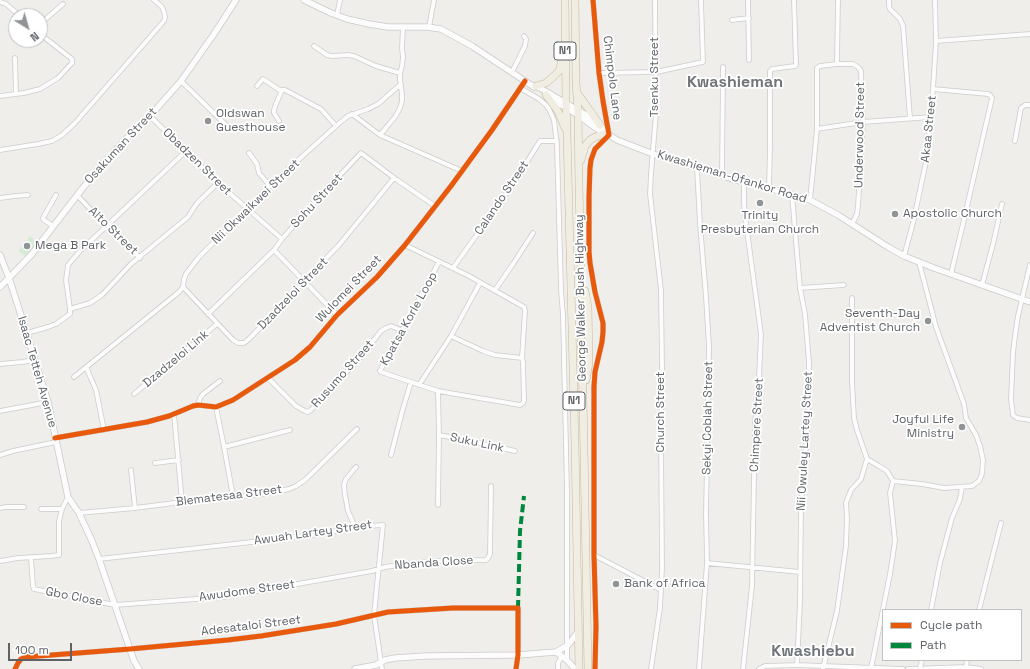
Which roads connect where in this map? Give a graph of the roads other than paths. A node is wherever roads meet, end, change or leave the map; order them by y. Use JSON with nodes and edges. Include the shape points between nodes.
{"nodes":[{"id":1,"x":154,"y":0,"type":"edge"},
{"id":2,"x":236,"y":0,"type":"edge"},
{"id":3,"x":304,"y":0,"type":"edge"},
{"id":4,"x":340,"y":0,"type":"edge"},
{"id":5,"x":434,"y":0,"type":"edge"},
{"id":6,"x":565,"y":0,"type":"edge"},
{"id":7,"x":574,"y":0,"type":"edge"},
{"id":8,"x":593,"y":0,"type":"edge"},
{"id":9,"x":655,"y":0,"type":"edge"},
{"id":10,"x":700,"y":0,"type":"edge"},
{"id":11,"x":748,"y":0,"type":"edge"},
{"id":12,"x":794,"y":0,"type":"edge"},
{"id":13,"x":838,"y":0,"type":"edge"},
{"id":14,"x":889,"y":0,"type":"edge"},
{"id":15,"x":935,"y":0,"type":"edge"},
{"id":16,"x":2,"y":1,"type":"edge"},
{"id":17,"x":62,"y":4,"type":"dead end"},
{"id":18,"x":11,"y":8,"type":"edge"},
{"id":19,"x":337,"y":15,"type":"junction"},
{"id":20,"x":48,"y":17,"type":"edge"},
{"id":21,"x":749,"y":18,"type":"junction"},
{"id":22,"x":732,"y":20,"type":"dead end"},
{"id":23,"x":403,"y":27,"type":"junction"},
{"id":24,"x":428,"y":27,"type":"junction"},
{"id":25,"x":1030,"y":34,"type":"edge"},
{"id":26,"x":524,"y":36,"type":"dead end"},
{"id":27,"x":48,"y":40,"type":"edge"},
{"id":28,"x":936,"y":41,"type":"junction"},
{"id":29,"x":566,"y":45,"type":"junction"},
{"id":30,"x":314,"y":46,"type":"dead end"},
{"id":31,"x":15,"y":58,"type":"dead end"},
{"id":32,"x":750,"y":60,"type":"dead end"},
{"id":33,"x":837,"y":64,"type":"junction"},
{"id":34,"x":723,"y":68,"type":"dead end"},
{"id":35,"x":512,"y":72,"type":"junction"},
{"id":36,"x":656,"y":72,"type":"junction"},
{"id":37,"x":400,"y":73,"type":"junction"},
{"id":38,"x":599,"y":73,"type":"junction"},
{"id":39,"x":181,"y":81,"type":"junction"},
{"id":40,"x":525,"y":81,"type":"junction"},
{"id":41,"x":400,"y":84,"type":"junction"},
{"id":42,"x":257,"y":86,"type":"dead end"},
{"id":43,"x":534,"y":86,"type":"junction"},
{"id":44,"x":520,"y":88,"type":"junction"},
{"id":45,"x":933,"y":89,"type":"junction"},
{"id":46,"x":281,"y":91,"type":"junction"},
{"id":47,"x":16,"y":94,"type":"junction"},
{"id":48,"x":578,"y":94,"type":"junction"},
{"id":49,"x":546,"y":95,"type":"junction"},
{"id":50,"x":0,"y":96,"type":"edge"},
{"id":51,"x":566,"y":105,"type":"junction"},
{"id":52,"x":1030,"y":105,"type":"edge"},
{"id":53,"x":578,"y":113,"type":"junction"},
{"id":54,"x":352,"y":114,"type":"junction"},
{"id":55,"x":150,"y":116,"type":"junction"},
{"id":56,"x":910,"y":118,"type":"junction"},
{"id":57,"x":931,"y":118,"type":"junction"},
{"id":58,"x":279,"y":121,"type":"dead end"},
{"id":59,"x":863,"y":122,"type":"junction"},
{"id":60,"x":226,"y":124,"type":"dead end"},
{"id":61,"x":600,"y":125,"type":"junction"},
{"id":62,"x":336,"y":126,"type":"junction"},
{"id":63,"x":817,"y":129,"type":"junction"},
{"id":64,"x":567,"y":134,"type":"junction"},
{"id":65,"x":607,"y":134,"type":"junction"},
{"id":66,"x":380,"y":135,"type":"junction"},
{"id":67,"x":557,"y":141,"type":"junction"},
{"id":68,"x":1015,"y":141,"type":"dead end"},
{"id":69,"x":0,"y":150,"type":"edge"},
{"id":70,"x":186,"y":151,"type":"junction"},
{"id":71,"x":250,"y":153,"type":"dead end"},
{"id":72,"x":653,"y":154,"type":"junction"},
{"id":73,"x":579,"y":168,"type":"junction"},
{"id":74,"x":697,"y":168,"type":"junction"},
{"id":75,"x":462,"y":171,"type":"junction"},
{"id":76,"x":722,"y":176,"type":"junction"},
{"id":77,"x":394,"y":178,"type":"junction"},
{"id":78,"x":744,"y":182,"type":"junction"},
{"id":79,"x":218,"y":183,"type":"junction"},
{"id":80,"x":270,"y":186,"type":"junction"},
{"id":81,"x":768,"y":188,"type":"junction"},
{"id":82,"x":28,"y":195,"type":"dead end"},
{"id":83,"x":56,"y":195,"type":"dead end"},
{"id":84,"x":77,"y":195,"type":"junction"},
{"id":85,"x":792,"y":195,"type":"junction"},
{"id":86,"x":0,"y":198,"type":"edge"},
{"id":87,"x":810,"y":200,"type":"junction"},
{"id":88,"x":1002,"y":204,"type":"dead end"},
{"id":89,"x":435,"y":206,"type":"junction"},
{"id":90,"x":247,"y":210,"type":"junction"},
{"id":91,"x":852,"y":224,"type":"junction"},
{"id":92,"x":53,"y":226,"type":"junction"},
{"id":93,"x":106,"y":226,"type":"junction"},
{"id":94,"x":533,"y":232,"type":"dead end"},
{"id":95,"x":282,"y":239,"type":"junction"},
{"id":96,"x":404,"y":245,"type":"junction"},
{"id":97,"x":274,"y":250,"type":"junction"},
{"id":98,"x":904,"y":256,"type":"junction"},
{"id":99,"x":140,"y":258,"type":"junction"},
{"id":100,"x":1,"y":259,"type":"edge"},
{"id":101,"x":440,"y":262,"type":"junction"},
{"id":102,"x":919,"y":262,"type":"junction"},
{"id":103,"x":1030,"y":265,"type":"edge"},
{"id":104,"x":453,"y":268,"type":"junction"},
{"id":105,"x":951,"y":274,"type":"junction"},
{"id":106,"x":9,"y":278,"type":"junction"},
{"id":107,"x":305,"y":282,"type":"junction"},
{"id":108,"x":480,"y":283,"type":"junction"},
{"id":109,"x":844,"y":285,"type":"dead end"},
{"id":110,"x":982,"y":285,"type":"junction"},
{"id":111,"x":0,"y":287,"type":"edge"},
{"id":112,"x":183,"y":287,"type":"junction"},
{"id":113,"x":800,"y":288,"type":"junction"},
{"id":114,"x":495,"y":290,"type":"junction"},
{"id":115,"x":852,"y":298,"type":"dead end"},
{"id":116,"x":1022,"y":299,"type":"junction"},
{"id":117,"x":1030,"y":302,"type":"edge"},
{"id":118,"x":70,"y":309,"type":"junction"},
{"id":119,"x":208,"y":314,"type":"junction"},
{"id":120,"x":336,"y":315,"type":"junction"},
{"id":121,"x":217,"y":324,"type":"junction"},
{"id":122,"x":402,"y":331,"type":"junction"},
{"id":123,"x":27,"y":333,"type":"junction"},
{"id":124,"x":452,"y":336,"type":"junction"},
{"id":125,"x":522,"y":358,"type":"junction"},
{"id":126,"x":35,"y":360,"type":"junction"},
{"id":127,"x":0,"y":364,"type":"edge"},
{"id":128,"x":86,"y":367,"type":"junction"},
{"id":129,"x":74,"y":377,"type":"dead end"},
{"id":130,"x":268,"y":378,"type":"junction"},
{"id":131,"x":220,"y":381,"type":"dead end"},
{"id":132,"x":411,"y":382,"type":"junction"},
{"id":133,"x":419,"y":385,"type":"junction"},
{"id":134,"x":438,"y":391,"type":"junction"},
{"id":135,"x":134,"y":394,"type":"dead end"},
{"id":136,"x":48,"y":402,"type":"junction"},
{"id":137,"x":198,"y":404,"type":"junction"},
{"id":138,"x":216,"y":407,"type":"junction"},
{"id":139,"x":0,"y":411,"type":"edge"},
{"id":140,"x":174,"y":414,"type":"junction"},
{"id":141,"x":1030,"y":420,"type":"edge"},
{"id":142,"x":357,"y":429,"type":"dead end"},
{"id":143,"x":104,"y":430,"type":"junction"},
{"id":144,"x":290,"y":430,"type":"dead end"},
{"id":145,"x":439,"y":436,"type":"junction"},
{"id":146,"x":55,"y":440,"type":"junction"},
{"id":147,"x":224,"y":447,"type":"junction"},
{"id":148,"x":515,"y":451,"type":"dead end"},
{"id":149,"x":0,"y":455,"type":"edge"},
{"id":150,"x":391,"y":455,"type":"dead end"},
{"id":151,"x":867,"y":459,"type":"junction"},
{"id":152,"x":179,"y":460,"type":"junction"},
{"id":153,"x":155,"y":464,"type":"dead end"},
{"id":154,"x":356,"y":467,"type":"dead end"},
{"id":155,"x":131,"y":470,"type":"dead end"},
{"id":156,"x":893,"y":481,"type":"junction"},
{"id":157,"x":491,"y":486,"type":"dead end"},
{"id":158,"x":962,"y":487,"type":"junction"},
{"id":159,"x":233,"y":496,"type":"junction"},
{"id":160,"x":68,"y":497,"type":"junction"},
{"id":161,"x":182,"y":502,"type":"junction"},
{"id":162,"x":438,"y":505,"type":"dead end"},
{"id":163,"x":24,"y":507,"type":"dead end"},
{"id":164,"x":0,"y":508,"type":"edge"},
{"id":165,"x":135,"y":508,"type":"junction"},
{"id":166,"x":41,"y":509,"type":"dead end"},
{"id":167,"x":62,"y":509,"type":"junction"},
{"id":168,"x":80,"y":513,"type":"junction"},
{"id":169,"x":1001,"y":523,"type":"dead end"},
{"id":170,"x":355,"y":527,"type":"junction"},
{"id":171,"x":594,"y":555,"type":"junction"},
{"id":172,"x":31,"y":558,"type":"junction"},
{"id":173,"x":99,"y":559,"type":"junction"},
{"id":174,"x":0,"y":560,"type":"edge"},
{"id":175,"x":707,"y":563,"type":"junction"},
{"id":176,"x":753,"y":567,"type":"junction"},
{"id":177,"x":379,"y":569,"type":"junction"},
{"id":178,"x":800,"y":572,"type":"junction"},
{"id":179,"x":661,"y":590,"type":"junction"},
{"id":180,"x":115,"y":605,"type":"junction"},
{"id":181,"x":882,"y":609,"type":"edge"},
{"id":182,"x":931,"y":609,"type":"edge"},
{"id":183,"x":979,"y":609,"type":"edge"},
{"id":184,"x":882,"y":611,"type":"edge"},
{"id":185,"x":374,"y":615,"type":"junction"},
{"id":186,"x":578,"y":632,"type":"junction"},
{"id":187,"x":568,"y":645,"type":"junction"},
{"id":188,"x":130,"y":649,"type":"junction"},
{"id":189,"x":556,"y":652,"type":"junction"},
{"id":190,"x":518,"y":655,"type":"junction"},
{"id":191,"x":565,"y":658,"type":"junction"},
{"id":192,"x":967,"y":661,"type":"edge"},
{"id":193,"x":380,"y":662,"type":"junction"},
{"id":194,"x":797,"y":665,"type":"junction"},
{"id":195,"x":966,"y":667,"type":"junction"},
{"id":196,"x":823,"y":668,"type":"edge"},
{"id":197,"x":871,"y":668,"type":"edge"},
{"id":198,"x":920,"y":668,"type":"edge"},
{"id":199,"x":15,"y":669,"type":"edge"},
{"id":200,"x":139,"y":669,"type":"edge"},
{"id":201,"x":355,"y":669,"type":"edge"},
{"id":202,"x":382,"y":669,"type":"edge"},
{"id":203,"x":516,"y":669,"type":"edge"},
{"id":204,"x":558,"y":669,"type":"edge"},
{"id":205,"x":575,"y":669,"type":"edge"},
{"id":206,"x":579,"y":669,"type":"edge"},
{"id":207,"x":588,"y":669,"type":"edge"},
{"id":208,"x":595,"y":669,"type":"edge"},
{"id":209,"x":651,"y":669,"type":"edge"},
{"id":210,"x":699,"y":669,"type":"edge"},
{"id":211,"x":743,"y":669,"type":"edge"},
{"id":212,"x":759,"y":669,"type":"edge"},
{"id":213,"x":902,"y":669,"type":"edge"},
{"id":214,"x":908,"y":669,"type":"edge"},
{"id":215,"x":981,"y":669,"type":"edge"}],
"edges":[{"from":1,"to":69,"type":"street","via":[[162,7],[164,21],[75,123],[52,140]]},
{"from":2,"to":39,"type":"street","name":"Osakuman Street"},
{"from":3,"to":19,"type":"street","name":"Kwashieman-Ofankor Road"},
{"from":4,"to":19,"type":"street"},
{"from":5,"to":24,"type":"street"},
{"from":6,"to":29,"type":"highway","name":"George Walker Bush Highway","number":"N1"},
{"from":7,"to":48,"type":"highway","name":"George Walker Bush Highway","number":"N1"},
{"from":8,"to":38,"type":"street","name":"Chimpolo Lane"},
{"from":9,"to":36,"type":"street","name":"Tsenku Street"},
{"from":10,"to":36,"type":"street","via":[[703,62]]},
{"from":11,"to":21,"type":"street"},
{"from":12,"to":81,"type":"street","via":[[796,65],[770,71]]},
{"from":13,"to":33,"type":"street"},
{"from":14,"to":56,"type":"street","via":[[890,9],[903,26]]},
{"from":15,"to":28,"type":"street","name":"Akaa Street"},
{"from":16,"to":18,"type":"street"},
{"from":17,"to":20,"type":"street"},
{"from":19,"to":23,"type":"street","name":"Kwashieman-Ofankor Road","via":[[369,24]]},
{"from":21,"to":22,"type":"street"},
{"from":21,"to":32,"type":"street"},
{"from":23,"to":24,"type":"street","name":"Kwashieman-Ofankor Road"},
{"from":23,"to":37,"type":"street","via":[[403,58]]},
{"from":24,"to":35,"type":"street","name":"Kwashieman-Ofankor Road","via":[[447,31]]},
{"from":25,"to":28,"type":"street"},
{"from":26,"to":35,"type":"street","via":[[525,46]]},
{"from":27,"to":47,"type":"street","via":[[72,59],[72,63],[58,78],[40,89]]},
{"from":28,"to":45,"type":"street","name":"Akaa Street"},
{"from":29,"to":43,"type":"highway","via":[[558,71],[546,83]]},
{"from":29,"to":51,"type":"highway","name":"George Walker Bush Highway","number":"N1"},
{"from":30,"to":37,"type":"street","via":[[327,55],[354,56]]},
{"from":31,"to":47,"type":"street"},
{"from":33,"to":59,"type":"street","name":"Underwood Street","via":[[853,64],[861,71]]},
{"from":33,"to":63,"type":"street","name":"Underwood Street","via":[[817,68]]},
{"from":34,"to":76,"type":"street"},
{"from":35,"to":40,"type":"street","name":"Kwashieman-Ofankor Road"},
{"from":36,"to":38,"type":"street"},
{"from":36,"to":72,"type":"street","name":"Tsenku Street"},
{"from":37,"to":41,"type":"street"},
{"from":38,"to":65,"type":"street","name":"Chimpolo Lane"},
{"from":39,"to":55,"type":"street","name":"Osakuman Street"},
{"from":39,"to":60,"type":"street"},
{"from":40,"to":43,"type":"street","name":"Kwashieman-Ofankor Road"},
{"from":40,"to":44,"type":"street","name":"Wulomei Street"},
{"from":41,"to":54,"type":"street","name":"Nii Okwaikwei Street","via":[[378,104]]},
{"from":41,"to":66,"type":"street","via":[[400,108]]},
{"from":42,"to":46,"type":"street","via":[[263,79]]},
{"from":43,"to":49,"type":"street","name":"Kwashieman-Ofankor Road"},
{"from":43,"to":51,"type":"street","name":"Kwashieman-Ofankor Road"},
{"from":44,"to":67,"type":"street","via":[[546,105],[551,112]]},
{"from":44,"to":75,"type":"street","name":"Wulomei Street"},
{"from":45,"to":57,"type":"street","name":"Akaa Street"},
{"from":45,"to":105,"type":"street","via":[[988,94],[992,98]]},
{"from":46,"to":58,"type":"street","via":[[274,110]]},
{"from":46,"to":62,"type":"street","via":[[285,90],[321,109]]},
{"from":47,"to":50,"type":"street"},
{"from":48,"to":53,"type":"highway","name":"George Walker Bush Highway","number":"N1"},
{"from":48,"to":61,"type":"highway"},
{"from":49,"to":51,"type":"street","name":"Kwashieman-Ofankor Road"},
{"from":49,"to":64,"type":"highway","via":[[558,111]]},
{"from":51,"to":53,"type":"street","name":"Kwashieman-Ofankor Road"},
{"from":51,"to":64,"type":"highway","name":"George Walker Bush Highway","number":"N1"},
{"from":52,"to":68,"type":"street","via":[[1021,108]]},
{"from":53,"to":61,"type":"street","name":"Kwashieman-Ofankor Road"},
{"from":53,"to":65,"type":"street","name":"Kwashieman-Ofankor Road"},
{"from":53,"to":73,"type":"highway","name":"George Walker Bush Highway","number":"N1"},
{"from":54,"to":62,"type":"street","name":"Nii Okwaikwei Street"},
{"from":54,"to":66,"type":"street"},
{"from":55,"to":70,"type":"street","name":"Obadzen Street"},
{"from":55,"to":84,"type":"street","name":"Osakuman Street","via":[[113,153]]},
{"from":56,"to":57,"type":"street"},
{"from":56,"to":59,"type":"street"},
{"from":57,"to":98,"type":"street","name":"Akaa Street","via":[[925,169]]},
{"from":59,"to":63,"type":"street"},
{"from":59,"to":91,"type":"street","name":"Underwood Street","via":[[858,206]]},
{"from":61,"to":65,"type":"street","name":"Kwashieman-Ofankor Road"},
{"from":62,"to":80,"type":"street","name":"Nii Okwaikwei Street"},
{"from":63,"to":87,"type":"street"},
{"from":64,"to":186,"type":"highway","name":"George Walker Bush Highway","number":"N1","via":[[576,444]]},
{"from":65,"to":72,"type":"street","name":"Kwashieman-Ofankor Road"},
{"from":65,"to":73,"type":"highway","via":[[590,140],[585,146]]},
{"from":65,"to":171,"type":"street","via":[[595,149],[590,168],[589,251],[603,332],[594,387]]},
{"from":66,"to":75,"type":"street"},
{"from":67,"to":104,"type":"street","name":"Calando Street","via":[[540,141],[513,184]]},
{"from":67,"to":187,"type":"street","via":[[564,330]]},
{"from":70,"to":79,"type":"street","name":"Obadzen Street"},
{"from":70,"to":93,"type":"street"},
{"from":71,"to":80,"type":"street","via":[[259,173]]},
{"from":72,"to":74,"type":"street","name":"Kwashieman-Ofankor Road"},
{"from":72,"to":179,"type":"street","name":"Church Street","via":[[650,194],[661,290]]},
{"from":73,"to":207,"type":"highway","name":"George Walker Bush Highway","number":"N1","via":[[582,276],[588,307],[589,363],[583,396]]},
{"from":74,"to":76,"type":"street","name":"Kwashieman-Ofankor Road"},
{"from":74,"to":175,"type":"street","name":"Sekyi Coblah Street","via":[[709,346]]},
{"from":75,"to":89,"type":"street","name":"Wulomei Street"},
{"from":76,"to":78,"type":"street","name":"Kwashieman-Ofankor Road"},
{"from":77,"to":89,"type":"street","name":"Sohu Street"},
{"from":77,"to":95,"type":"street","name":"Sohu Street","via":[[361,153]]},
{"from":77,"to":107,"type":"street","name":"Dzadzeloi Street"},
{"from":78,"to":81,"type":"street","name":"Kwashieman-Ofankor Road"},
{"from":78,"to":176,"type":"street","name":"Chimpere Street","via":[[744,204],[761,334],[755,423]]},
{"from":79,"to":90,"type":"street","name":"Obadzen Street"},
{"from":79,"to":99,"type":"street","name":"Alto Street","via":[[197,203],[188,217]]},
{"from":80,"to":90,"type":"street","name":"Nii Okwaikwei Street"},
{"from":81,"to":85,"type":"street","name":"Kwashieman-Ofankor Road"},
{"from":82,"to":86,"type":"street"},
{"from":83,"to":92,"type":"street","via":[[43,218]]},
{"from":84,"to":92,"type":"street","name":"Osakuman Street"},
{"from":84,"to":93,"type":"street","name":"Alto Street"},
{"from":85,"to":87,"type":"street","name":"Kwashieman-Ofankor Road"},
{"from":85,"to":113,"type":"street","name":"Nii Owuley Lartey Street"},
{"from":87,"to":91,"type":"street","name":"Kwashieman-Ofankor Road"},
{"from":88,"to":110,"type":"street"},
{"from":89,"to":96,"type":"street","name":"Wulomei Street"},
{"from":90,"to":95,"type":"street","name":"Obadzen Street"},
{"from":90,"to":112,"type":"street","name":"Nii Okwaikwei Street","via":[[199,258],[186,274]]},
{"from":91,"to":98,"type":"street","name":"Kwashieman-Ofankor Road"},
{"from":92,"to":106,"type":"street","name":"Osakuman Street","via":[[32,254]]},
{"from":93,"to":99,"type":"street","name":"Alto Street"},
{"from":93,"to":118,"type":"street","via":[[68,265],[66,280]]},
{"from":94,"to":114,"type":"street"},
{"from":95,"to":97,"type":"street","name":"Sohu Street"},
{"from":96,"to":101,"type":"street"},
{"from":96,"to":120,"type":"street","name":"Wulomei Street","via":[[377,277]]},
{"from":97,"to":107,"type":"street"},
{"from":97,"to":119,"type":"street","name":"Sohu Street"},
{"from":98,"to":102,"type":"street","name":"Kwashieman-Ofankor Road"},
{"from":99,"to":118,"type":"street","via":[[102,295],[90,303]]},
{"from":100,"to":106,"type":"street","name":"Isaac Tetteh Avenue"},
{"from":101,"to":104,"type":"street"},
{"from":101,"to":122,"type":"street","name":"Kpatsa Korle Loop"},
{"from":102,"to":105,"type":"street","name":"Kwashieman-Ofankor Road"},
{"from":102,"to":158,"type":"street","via":[[936,327],[964,404],[966,418],[976,435],[983,460],[979,481],[972,486]]},
{"from":103,"to":116,"type":"street"},
{"from":104,"to":108,"type":"street"},
{"from":105,"to":110,"type":"street","name":"Kwashieman-Ofankor Road"},
{"from":106,"to":111,"type":"street","name":"Osakuman Street"},
{"from":106,"to":123,"type":"street","name":"Isaac Tetteh Avenue"},
{"from":107,"to":120,"type":"street"},
{"from":107,"to":121,"type":"street","name":"Dzadzeloi Street","via":[[244,343],[236,342]]},
{"from":108,"to":114,"type":"street"},
{"from":108,"to":124,"type":"street"},
{"from":109,"to":113,"type":"street"},
{"from":110,"to":116,"type":"street","name":"Kwashieman-Ofankor Road"},
{"from":112,"to":119,"type":"street","name":"Dzadzeloi Street"},
{"from":112,"to":128,"type":"street","name":"Nii Okwaikwei Street"},
{"from":113,"to":178,"type":"street","name":"Nii Owuley Lartey Street","via":[[809,362]]},
{"from":114,"to":125,"type":"street","name":"Kpatsa Korle Loop","via":[[524,307]]},
{"from":115,"to":151,"type":"street","via":[[854,418]]},
{"from":116,"to":117,"type":"street","name":"Kwashieman-Ofankor Road"},
{"from":116,"to":141,"type":"street","via":[[1012,353],[1011,399],[1014,417]]},
{"from":118,"to":123,"type":"street","via":[[70,314],[56,324]]},
{"from":119,"to":121,"type":"street","name":"Dzadzeloi Street"},
{"from":120,"to":130,"type":"street","name":"Wulomei Street","via":[[303,354]]},
{"from":121,"to":135,"type":"street","name":"Dzadzeloi Link"},
{"from":122,"to":130,"type":"street","name":"Rusumo Street","via":[[391,326],[381,331],[358,360],[309,412],[296,406]]},
{"from":122,"to":132,"type":"street","name":"Kpatsa Korle Loop","via":[[380,371]]},
{"from":123,"to":126,"type":"street","name":"Isaac Tetteh Avenue"},
{"from":124,"to":125,"type":"street","via":[[494,355]]},
{"from":124,"to":133,"type":"street"},
{"from":125,"to":134,"type":"street","name":"Kpatsa Korle Loop","via":[[524,401],[520,405]]},
{"from":126,"to":127,"type":"street"},
{"from":126,"to":136,"type":"street","name":"Isaac Tetteh Avenue"},
{"from":128,"to":129,"type":"street","name":"Nii Okwaikwei Street"},
{"from":128,"to":143,"type":"street","via":[[96,390]]},
{"from":130,"to":138,"type":"street","name":"Wulomei Street","via":[[233,400]]},
{"from":131,"to":137,"type":"street","via":[[200,398]]},
{"from":132,"to":133,"type":"street","name":"Kpatsa Korle Loop"},
{"from":132,"to":150,"type":"street"},
{"from":133,"to":134,"type":"street","name":"Kpatsa Korle Loop"},
{"from":134,"to":145,"type":"street"},
{"from":136,"to":139,"type":"street"},
{"from":136,"to":146,"type":"street","name":"Isaac Tetteh Avenue"},
{"from":137,"to":138,"type":"street"},
{"from":137,"to":140,"type":"street"},
{"from":138,"to":147,"type":"street"},
{"from":140,"to":143,"type":"street"},
{"from":140,"to":152,"type":"street"},
{"from":142,"to":159,"type":"street","name":"Blematesaa Street","via":[[296,486],[262,494]]},
{"from":143,"to":146,"type":"street"},
{"from":144,"to":147,"type":"street"},
{"from":145,"to":148,"type":"street","name":"Suku Link"},
{"from":145,"to":162,"type":"street"},
{"from":146,"to":149,"type":"street"},
{"from":146,"to":160,"type":"street","name":"Isaac Tetteh Avenue"},
{"from":147,"to":159,"type":"street"},
{"from":151,"to":156,"type":"street","via":[[887,471]]},
{"from":151,"to":196,"type":"street","via":[[861,479],[851,490],[846,502],[846,546],[837,611]]},
{"from":152,"to":153,"type":"street"},
{"from":152,"to":161,"type":"street"},
{"from":154,"to":170,"type":"street","via":[[344,485],[348,511]]},
{"from":155,"to":165,"type":"street"},
{"from":156,"to":158,"type":"street","via":[[944,488]]},
{"from":156,"to":181,"type":"street","via":[[890,493],[895,541]]},
{"from":157,"to":177,"type":"street","name":"Nbanda Close","via":[[490,554],[486,560],[435,562]]},
{"from":158,"to":182,"type":"street","via":[[940,563]]},
{"from":159,"to":161,"type":"street","name":"Blematesaa Street"},
{"from":160,"to":167,"type":"street"},
{"from":160,"to":168,"type":"street","name":"Isaac Tetteh Avenue"},
{"from":161,"to":165,"type":"street","name":"Blematesaa Street"},
{"from":163,"to":164,"type":"street"},
{"from":165,"to":168,"type":"street","name":"Blematesaa Street"},
{"from":166,"to":167,"type":"street"},
{"from":167,"to":172,"type":"street","via":[[59,555]]},
{"from":168,"to":173,"type":"street","name":"Isaac Tetteh Avenue"},
{"from":169,"to":183,"type":"street"},
{"from":170,"to":173,"type":"street","name":"Awuah Lartey Street","via":[[327,533]]},
{"from":170,"to":177,"type":"street","name":"Awuah Lartey Street","via":[[383,525]]},
{"from":171,"to":179,"type":"street"},
{"from":171,"to":208,"type":"street"},
{"from":172,"to":174,"type":"street"},
{"from":172,"to":180,"type":"street","name":"Gbo Close","via":[[34,588]]},
{"from":173,"to":180,"type":"street","name":"Isaac Tetteh Avenue"},
{"from":175,"to":176,"type":"street"},
{"from":175,"to":210,"type":"street","name":"Sekyi Coblah Street"},
{"from":176,"to":178,"type":"street"},
{"from":176,"to":211,"type":"street","name":"Chimpere Street"},
{"from":177,"to":180,"type":"street","name":"Awudome Street","via":[[222,597]]},
{"from":177,"to":185,"type":"street","name":"Awuah Lartey Street"},
{"from":178,"to":194,"type":"street","name":"Nii Owuley Lartey Street"},
{"from":179,"to":209,"type":"street","name":"Church Street"},
{"from":180,"to":188,"type":"street","name":"Isaac Tetteh Avenue"},
{"from":184,"to":197,"type":"street"},
{"from":185,"to":188,"type":"street","name":"Adesataloi Street","via":[[261,636]]},
{"from":185,"to":190,"type":"street","name":"Adesataloi Street","via":[[453,608],[518,608]]},
{"from":185,"to":193,"type":"street","name":"Awuah Lartey Street"},
{"from":186,"to":187,"type":"street"},
{"from":186,"to":206,"type":"highway","name":"George Walker Bush Highway","number":"N1"},
{"from":187,"to":189,"type":"street"},
{"from":187,"to":191,"type":"street"},
{"from":188,"to":199,"type":"street","name":"Adesataloi Street","via":[[26,657],[21,659]]},
{"from":188,"to":200,"type":"street","name":"Isaac Tetteh Avenue"},
{"from":189,"to":190,"type":"street"},
{"from":189,"to":191,"type":"street"},
{"from":190,"to":193,"type":"street","via":[[426,656],[395,658]]},
{"from":190,"to":203,"type":"street"},
{"from":191,"to":204,"type":"street","via":[[558,663]]},
{"from":191,"to":205,"type":"street"},
{"from":192,"to":195,"type":"street"},
{"from":193,"to":201,"type":"street"},
{"from":193,"to":202,"type":"street","name":"Awuah Lartey Street"},
{"from":194,"to":196,"type":"street"},
{"from":194,"to":212,"type":"street","via":[[765,666]]},
{"from":195,"to":198,"type":"street"},
{"from":195,"to":215,"type":"street"},
{"from":196,"to":197,"type":"street"},
{"from":197,"to":213,"type":"street"},
{"from":198,"to":214,"type":"street"}]}
